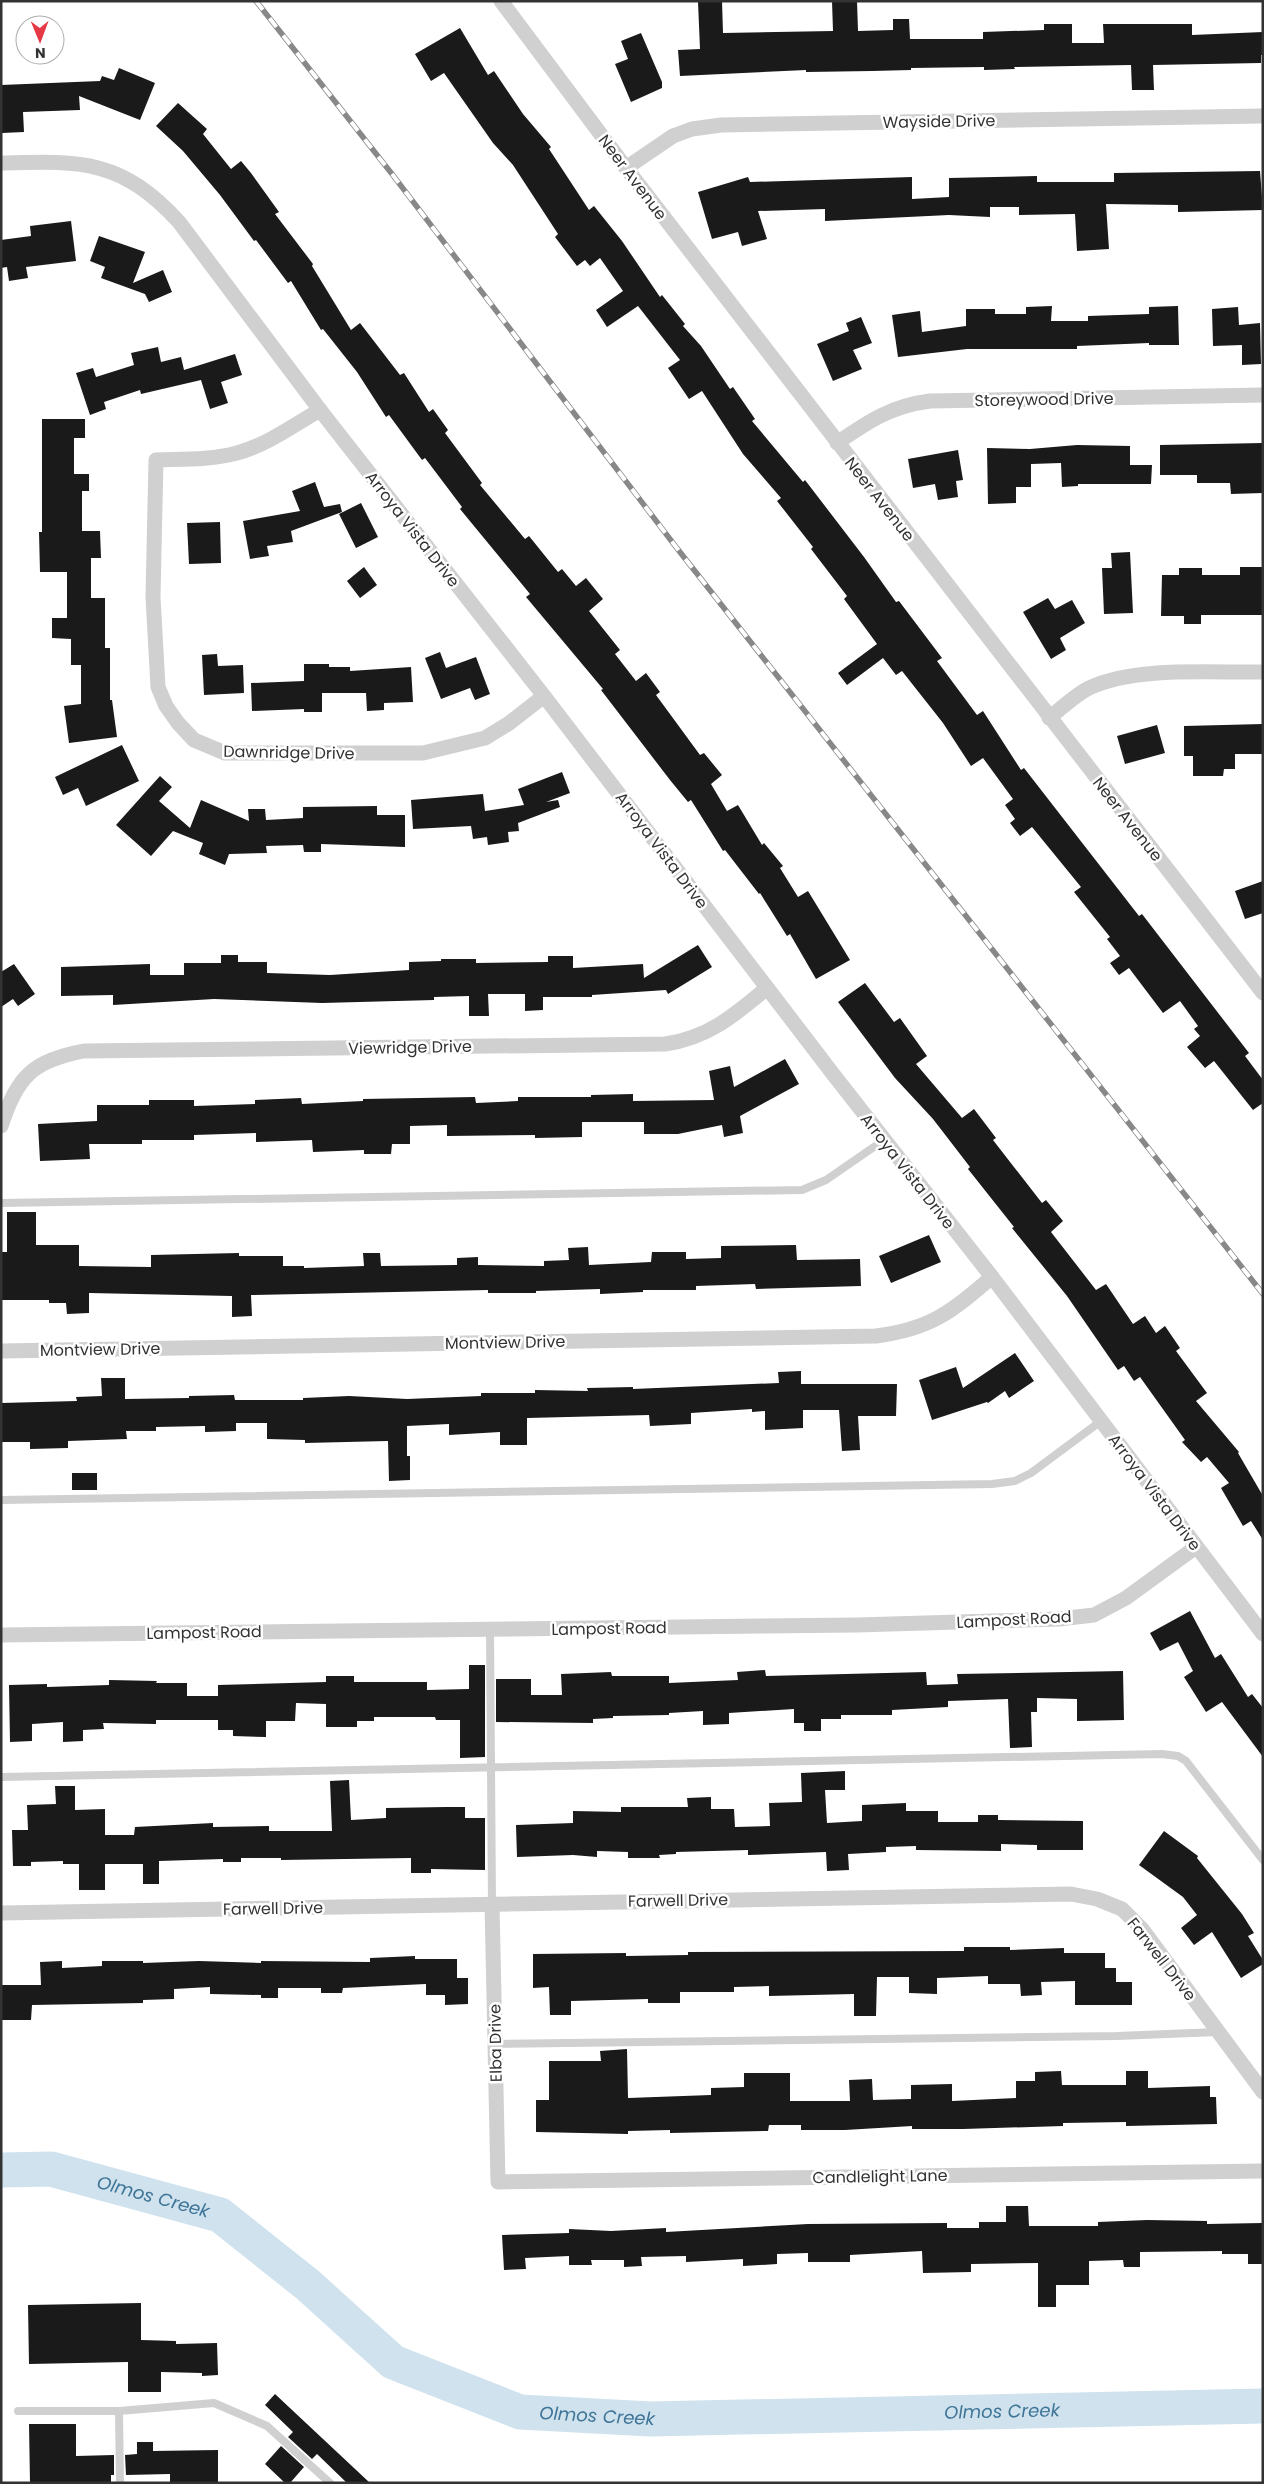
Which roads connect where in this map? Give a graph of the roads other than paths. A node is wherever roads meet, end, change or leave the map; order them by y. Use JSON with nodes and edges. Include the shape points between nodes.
{"nodes":[{"id":1,"x":501,"y":1,"type":"edge"},
{"id":2,"x":1263,"y":116,"type":"edge"},
{"id":3,"x":1,"y":163,"type":"edge"},
{"id":4,"x":626,"y":168,"type":"junction"},
{"id":5,"x":1263,"y":395,"type":"edge"},
{"id":6,"x":320,"y":410,"type":"junction"},
{"id":7,"x":837,"y":443,"type":"junction"},
{"id":8,"x":1263,"y":672,"type":"edge"},
{"id":9,"x":544,"y":696,"type":"junction"},
{"id":10,"x":1049,"y":718,"type":"junction"},
{"id":11,"x":767,"y":988,"type":"junction"},
{"id":12,"x":1262,"y":990,"type":"edge"},
{"id":13,"x":1,"y":1126,"type":"edge"},
{"id":14,"x":884,"y":1140,"type":"junction"},
{"id":15,"x":1,"y":1203,"type":"edge"},
{"id":16,"x":992,"y":1277,"type":"junction"},
{"id":17,"x":1,"y":1351,"type":"edge"},
{"id":18,"x":1101,"y":1421,"type":"junction"},
{"id":19,"x":1,"y":1500,"type":"edge"},
{"id":20,"x":1196,"y":1547,"type":"junction"},
{"id":21,"x":490,"y":1629,"type":"junction"},
{"id":22,"x":1263,"y":1634,"type":"edge"},
{"id":23,"x":1,"y":1635,"type":"edge"},
{"id":24,"x":491,"y":1768,"type":"junction"},
{"id":25,"x":1,"y":1777,"type":"edge"},
{"id":26,"x":1263,"y":1860,"type":"edge"},
{"id":27,"x":492,"y":1904,"type":"junction"},
{"id":28,"x":1,"y":1913,"type":"edge"},
{"id":29,"x":1218,"y":2032,"type":"junction"},
{"id":30,"x":495,"y":2044,"type":"junction"},
{"id":31,"x":1263,"y":2092,"type":"edge"},
{"id":32,"x":1263,"y":2170,"type":"edge"},
{"id":33,"x":498,"y":2182,"type":"joint"},
{"id":34,"x":119,"y":2411,"type":"junction"},
{"id":35,"x":18,"y":2412,"type":"dead end"},
{"id":36,"x":120,"y":2483,"type":"edge"},
{"id":37,"x":330,"y":2483,"type":"edge"}],
"edges":[{"from":1,"to":4,"type":"street","name":"Neer Avenue"},
{"from":2,"to":4,"type":"street","name":"Wayside Drive","via":[[720,125],[673,136]]},
{"from":3,"to":6,"type":"street","name":"Arroya Vista Drive","via":[[70,162],[101,168],[131,180],[157,199],[179,222]]},
{"from":4,"to":7,"type":"street","name":"Neer Avenue"},
{"from":5,"to":7,"type":"street","name":"Storeywood Drive","via":[[930,401],[907,404],[874,417]]},
{"from":6,"to":9,"type":"street","name":"Arroya Vista Drive"},
{"from":6,"to":9,"type":"street","name":"Dawnridge Drive","via":[[238,453],[207,459],[156,460],[153,598],[158,687],[178,723],[194,740],[225,754],[423,753],[485,738]]},
{"from":7,"to":10,"type":"street","name":"Neer Avenue"},
{"from":8,"to":10,"type":"street","via":[[1147,674],[1117,678],[1088,689]]},
{"from":9,"to":11,"type":"street","name":"Arroya Vista Drive"},
{"from":10,"to":12,"type":"street","name":"Neer Avenue"},
{"from":11,"to":13,"type":"street","name":"Viewridge Drive","via":[[737,1013],[703,1034],[665,1044],[84,1051],[62,1055],[38,1065],[21,1083]]},
{"from":11,"to":14,"type":"street","name":"Arroya Vista Drive"},
{"from":14,"to":15,"type":"lane","via":[[826,1180],[802,1190]]},
{"from":14,"to":16,"type":"street","name":"Arroya Vista Drive"},
{"from":16,"to":17,"type":"street","name":"Montview Drive","via":[[956,1308],[931,1323],[904,1332],[876,1336]]},
{"from":16,"to":18,"type":"street","name":"Arroya Vista Drive"},
{"from":18,"to":19,"type":"lane","via":[[1031,1473],[1015,1481],[992,1484]]},
{"from":18,"to":20,"type":"street","name":"Arroya Vista Drive"},
{"from":20,"to":21,"type":"street","name":"Lampost Road","via":[[1126,1598],[1094,1614],[1059,1619]]},
{"from":20,"to":22,"type":"street","name":"Arroya Vista Drive"},
{"from":21,"to":23,"type":"street","name":"Lampost Road"},
{"from":21,"to":24,"type":"lane"},
{"from":24,"to":25,"type":"lane"},
{"from":24,"to":26,"type":"lane","via":[[1178,1756],[1195,1771]]},
{"from":24,"to":27,"type":"lane"},
{"from":27,"to":28,"type":"street","name":"Farwell Drive"},
{"from":27,"to":29,"type":"street","name":"Farwell Drive","via":[[1071,1894],[1097,1899],[1122,1909],[1142,1929]]},
{"from":27,"to":30,"type":"street","name":"Elba Drive"},
{"from":29,"to":30,"type":"lane","via":[[870,2041]]},
{"from":29,"to":31,"type":"street","name":"Farwell Drive"},
{"from":30,"to":33,"type":"street","name":"Elba Drive"},
{"from":32,"to":33,"type":"street","name":"Candlelight Lane"},
{"from":34,"to":35,"type":"lane"},
{"from":34,"to":36,"type":"lane"},
{"from":34,"to":37,"type":"lane","via":[[214,2403],[267,2426]]}]}
